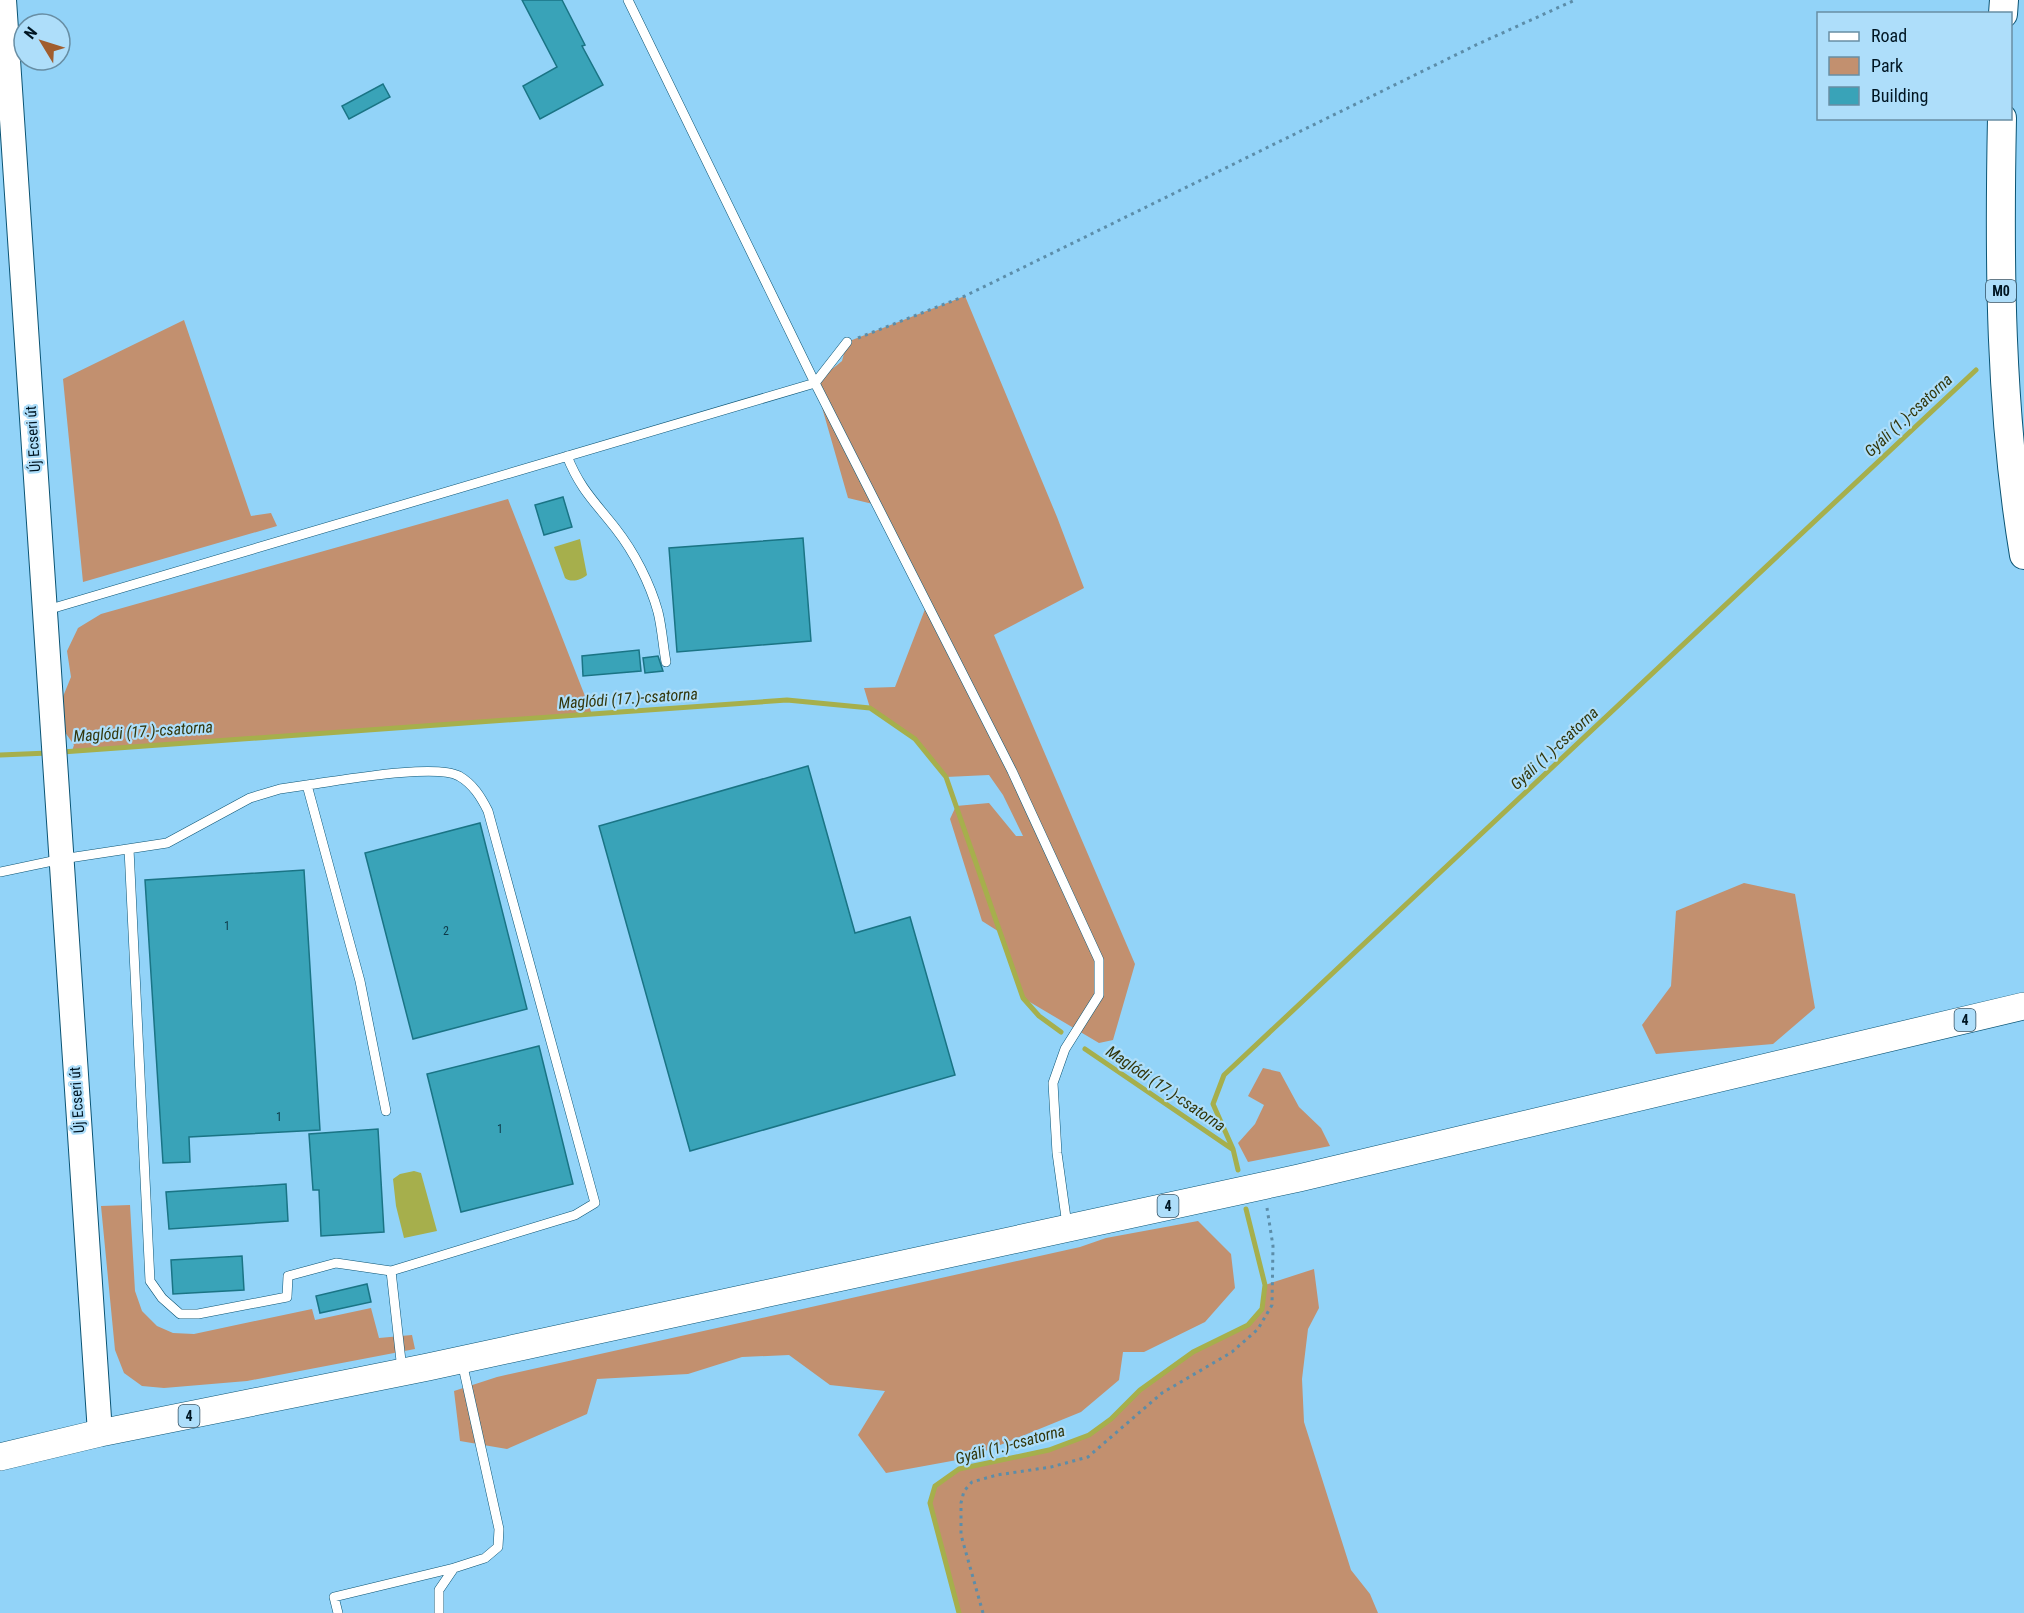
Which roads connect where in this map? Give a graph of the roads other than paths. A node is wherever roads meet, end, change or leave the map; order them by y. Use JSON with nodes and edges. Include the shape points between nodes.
{"nodes":[{"id":1,"x":3,"y":0,"type":"edge"},
{"id":2,"x":628,"y":0,"type":"edge"},
{"id":3,"x":2001,"y":120,"type":"edge"},
{"id":4,"x":847,"y":342,"type":"road end"},
{"id":5,"x":815,"y":383,"type":"junction"},
{"id":6,"x":567,"y":456,"type":"junction"},
{"id":7,"x":2024,"y":555,"type":"edge"},
{"id":8,"x":45,"y":610,"type":"junction"},
{"id":9,"x":666,"y":662,"type":"dead end"},
{"id":10,"x":307,"y":785,"type":"junction"},
{"id":11,"x":129,"y":849,"type":"junction"},
{"id":12,"x":62,"y":859,"type":"junction"},
{"id":13,"x":0,"y":872,"type":"edge"},
{"id":14,"x":2024,"y":1006,"type":"edge"},
{"id":15,"x":386,"y":1111,"type":"dead end"},
{"id":16,"x":1067,"y":1227,"type":"junction"},
{"id":17,"x":392,"y":1271,"type":"junction"},
{"id":18,"x":462,"y":1360,"type":"junction"},
{"id":19,"x":403,"y":1372,"type":"junction"},
{"id":20,"x":100,"y":1433,"type":"junction"},
{"id":21,"x":0,"y":1457,"type":"edge"},
{"id":22,"x":454,"y":1568,"type":"junction"},
{"id":23,"x":338,"y":1613,"type":"edge"},
{"id":24,"x":439,"y":1613,"type":"edge"}],
"edges":[{"from":1,"to":8,"type":"main road","name":"Új Ecseri út"},
{"from":2,"to":5,"type":"lane"},
{"from":3,"to":7,"type":"highway","number":"M0","via":[[2004,369]]},
{"from":4,"to":5,"type":"lane"},
{"from":5,"to":6,"type":"lane"},
{"from":5,"to":16,"type":"lane","via":[[1012,771],[1099,960],[1099,995],[1065,1049],[1053,1083]]},
{"from":6,"to":8,"type":"lane"},
{"from":6,"to":9,"type":"lane","via":[[575,477],[617,530],[645,577],[658,612]]},
{"from":8,"to":12,"type":"main road","name":"Új Ecseri út"},
{"from":10,"to":11,"type":"lane","via":[[250,798],[166,843]]},
{"from":10,"to":15,"type":"lane","via":[[360,981]]},
{"from":10,"to":17,"type":"lane","via":[[444,771],[458,776],[481,797],[595,1203],[575,1215]]},
{"from":11,"to":12,"type":"lane"},
{"from":11,"to":17,"type":"lane","via":[[150,1281],[180,1314],[189,1314],[287,1297],[288,1276],[336,1263]]},
{"from":12,"to":13,"type":"lane"},
{"from":12,"to":20,"type":"main road","name":"Új Ecseri út"},
{"from":14,"to":16,"type":"main road","number":"4","via":[[1299,1178]]},
{"from":16,"to":18,"type":"main road","number":"4"},
{"from":17,"to":19,"type":"lane"},
{"from":18,"to":19,"type":"main road","number":"4"},
{"from":18,"to":22,"type":"lane","via":[[500,1529],[498,1547],[485,1558]]},
{"from":19,"to":20,"type":"main road","number":"4"},
{"from":20,"to":21,"type":"main road","number":"4"},
{"from":22,"to":23,"type":"lane","via":[[334,1597]]},
{"from":22,"to":24,"type":"lane","via":[[439,1590]]}]}
